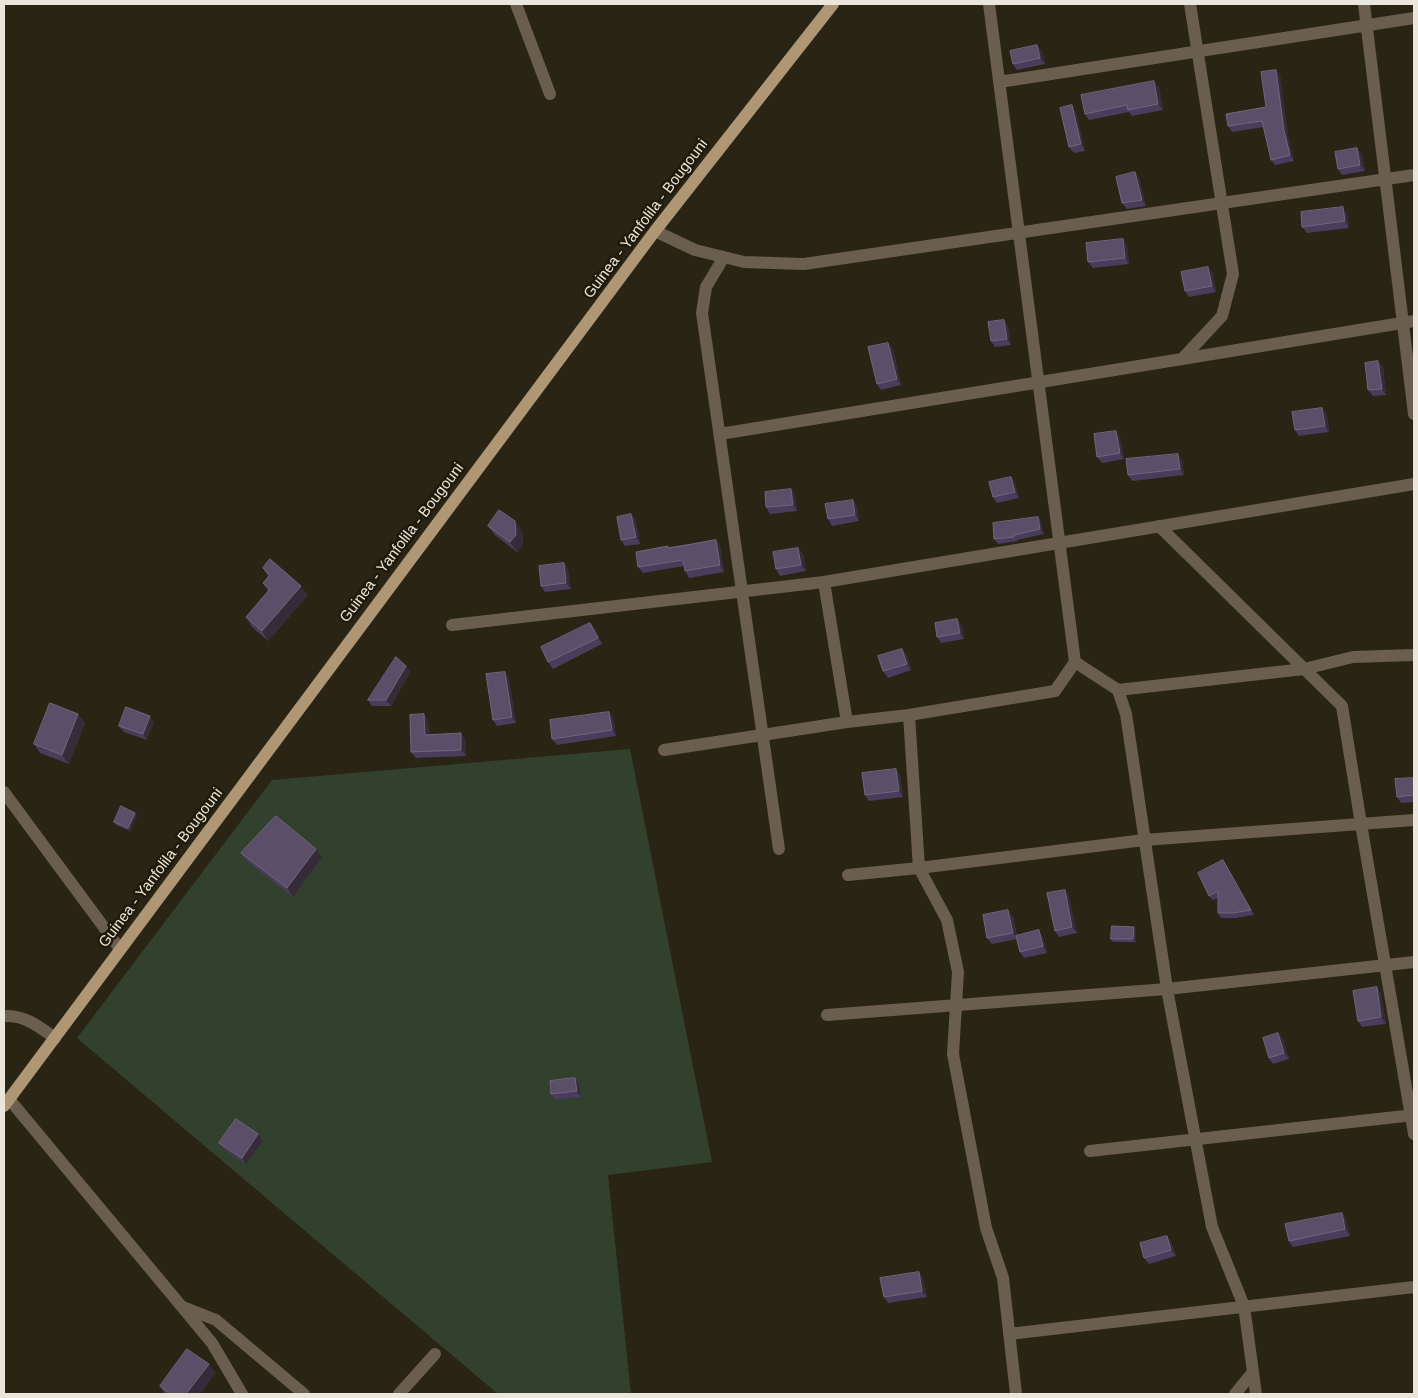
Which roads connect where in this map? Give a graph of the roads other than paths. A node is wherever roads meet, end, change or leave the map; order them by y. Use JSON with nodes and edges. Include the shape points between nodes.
{"nodes":[{"id":1,"x":516,"y":4,"type":"edge"},
{"id":2,"x":833,"y":4,"type":"edge"},
{"id":3,"x":989,"y":4,"type":"edge"},
{"id":4,"x":1190,"y":4,"type":"edge"},
{"id":5,"x":1364,"y":4,"type":"edge"},
{"id":6,"x":1414,"y":18,"type":"edge"},
{"id":7,"x":1367,"y":25,"type":"junction"},
{"id":8,"x":1198,"y":52,"type":"junction"},
{"id":9,"x":999,"y":82,"type":"junction"},
{"id":10,"x":550,"y":94,"type":"dead end"},
{"id":11,"x":1414,"y":175,"type":"edge"},
{"id":12,"x":1386,"y":179,"type":"junction"},
{"id":13,"x":1222,"y":203,"type":"junction"},
{"id":14,"x":655,"y":231,"type":"junction"},
{"id":15,"x":1019,"y":232,"type":"junction"},
{"id":16,"x":724,"y":257,"type":"junction"},
{"id":17,"x":1409,"y":322,"type":"edge"},
{"id":18,"x":1182,"y":359,"type":"junction"},
{"id":19,"x":1038,"y":383,"type":"junction"},
{"id":20,"x":1414,"y":414,"type":"edge"},
{"id":21,"x":720,"y":434,"type":"junction"},
{"id":22,"x":1414,"y":484,"type":"edge"},
{"id":23,"x":1159,"y":526,"type":"junction"},
{"id":24,"x":1059,"y":543,"type":"junction"},
{"id":25,"x":824,"y":582,"type":"junction"},
{"id":26,"x":742,"y":591,"type":"junction"},
{"id":27,"x":452,"y":625,"type":"dead end"},
{"id":28,"x":1414,"y":655,"type":"edge"},
{"id":29,"x":1074,"y":662,"type":"junction"},
{"id":30,"x":1304,"y":669,"type":"junction"},
{"id":31,"x":1118,"y":690,"type":"junction"},
{"id":32,"x":909,"y":715,"type":"junction"},
{"id":33,"x":847,"y":722,"type":"junction"},
{"id":34,"x":762,"y":735,"type":"junction"},
{"id":35,"x":664,"y":750,"type":"dead end"},
{"id":36,"x":4,"y":792,"type":"edge"},
{"id":37,"x":1414,"y":820,"type":"edge"},
{"id":38,"x":1361,"y":824,"type":"junction"},
{"id":39,"x":1144,"y":840,"type":"junction"},
{"id":40,"x":779,"y":849,"type":"dead end"},
{"id":41,"x":919,"y":868,"type":"junction"},
{"id":42,"x":848,"y":875,"type":"dead end"},
{"id":43,"x":120,"y":949,"type":"junction"},
{"id":44,"x":1414,"y":962,"type":"edge"},
{"id":45,"x":1386,"y":965,"type":"junction"},
{"id":46,"x":1167,"y":989,"type":"junction"},
{"id":47,"x":956,"y":1005,"type":"junction"},
{"id":48,"x":827,"y":1015,"type":"dead end"},
{"id":49,"x":4,"y":1016,"type":"edge"},
{"id":50,"x":55,"y":1038,"type":"junction"},
{"id":51,"x":6,"y":1103,"type":"edge"},
{"id":52,"x":1413,"y":1115,"type":"edge"},
{"id":53,"x":1414,"y":1134,"type":"edge"},
{"id":54,"x":1195,"y":1138,"type":"junction"},
{"id":55,"x":1090,"y":1152,"type":"dead end"},
{"id":56,"x":1414,"y":1287,"type":"edge"},
{"id":57,"x":181,"y":1306,"type":"junction"},
{"id":58,"x":1244,"y":1306,"type":"junction"},
{"id":59,"x":1009,"y":1334,"type":"junction"},
{"id":60,"x":435,"y":1354,"type":"dead end"},
{"id":61,"x":1253,"y":1372,"type":"junction"},
{"id":62,"x":242,"y":1394,"type":"edge"},
{"id":63,"x":304,"y":1394,"type":"edge"},
{"id":64,"x":399,"y":1394,"type":"edge"},
{"id":65,"x":1016,"y":1394,"type":"edge"},
{"id":66,"x":1235,"y":1394,"type":"edge"},
{"id":67,"x":1256,"y":1394,"type":"edge"}],
"edges":[{"from":1,"to":10,"type":"street"},
{"from":2,"to":14,"type":"main road","name":"Guinea - Yanfolila - Bougouni"},
{"from":3,"to":9,"type":"street"},
{"from":4,"to":8,"type":"street"},
{"from":5,"to":7,"type":"street"},
{"from":6,"to":7,"type":"street"},
{"from":7,"to":8,"type":"street"},
{"from":7,"to":12,"type":"street"},
{"from":8,"to":9,"type":"street"},
{"from":8,"to":13,"type":"street"},
{"from":9,"to":15,"type":"street"},
{"from":11,"to":12,"type":"street"},
{"from":12,"to":13,"type":"street"},
{"from":12,"to":17,"type":"street"},
{"from":13,"to":15,"type":"street"},
{"from":13,"to":18,"type":"street","via":[[1233,274],[1222,316]]},
{"from":14,"to":16,"type":"street","via":[[695,250]]},
{"from":14,"to":43,"type":"main road","name":"Guinea - Yanfolila - Bougouni"},
{"from":15,"to":16,"type":"street","via":[[804,264],[744,262]]},
{"from":15,"to":19,"type":"street"},
{"from":16,"to":21,"type":"street","via":[[706,287],[702,313]]},
{"from":17,"to":18,"type":"street"},
{"from":17,"to":20,"type":"street"},
{"from":18,"to":19,"type":"street"},
{"from":19,"to":21,"type":"street"},
{"from":19,"to":24,"type":"street"},
{"from":21,"to":26,"type":"street"},
{"from":22,"to":23,"type":"street"},
{"from":23,"to":24,"type":"street"},
{"from":23,"to":30,"type":"street"},
{"from":24,"to":25,"type":"street"},
{"from":24,"to":29,"type":"street"},
{"from":25,"to":26,"type":"street"},
{"from":25,"to":33,"type":"street"},
{"from":26,"to":27,"type":"street"},
{"from":26,"to":34,"type":"street"},
{"from":28,"to":30,"type":"street","via":[[1353,657]]},
{"from":29,"to":31,"type":"street"},
{"from":29,"to":32,"type":"street","via":[[1055,691]]},
{"from":30,"to":31,"type":"street"},
{"from":30,"to":38,"type":"street","via":[[1342,706]]},
{"from":31,"to":39,"type":"street","via":[[1126,714]]},
{"from":32,"to":33,"type":"street"},
{"from":32,"to":41,"type":"street"},
{"from":33,"to":34,"type":"street"},
{"from":34,"to":35,"type":"street"},
{"from":34,"to":40,"type":"street"},
{"from":36,"to":43,"type":"street"},
{"from":37,"to":38,"type":"street"},
{"from":38,"to":39,"type":"street"},
{"from":38,"to":45,"type":"street"},
{"from":39,"to":41,"type":"street"},
{"from":39,"to":46,"type":"street"},
{"from":41,"to":42,"type":"street"},
{"from":41,"to":47,"type":"street","via":[[947,920],[958,972]]},
{"from":43,"to":50,"type":"main road","name":"Guinea - Yanfolila - Bougouni"},
{"from":44,"to":45,"type":"street"},
{"from":45,"to":46,"type":"street"},
{"from":45,"to":52,"type":"street"},
{"from":46,"to":47,"type":"street"},
{"from":46,"to":54,"type":"street"},
{"from":47,"to":48,"type":"street"},
{"from":47,"to":59,"type":"street","via":[[953,1054],[986,1228],[1003,1278]]},
{"from":49,"to":50,"type":"street","via":[[22,1018]]},
{"from":50,"to":51,"type":"main road","name":"Guinea - Yanfolila - Bougouni"},
{"from":51,"to":57,"type":"street"},
{"from":52,"to":53,"type":"street"},
{"from":52,"to":54,"type":"street"},
{"from":54,"to":55,"type":"street"},
{"from":54,"to":58,"type":"street","via":[[1212,1227]]},
{"from":56,"to":58,"type":"street"},
{"from":57,"to":62,"type":"street","via":[[212,1343]]},
{"from":57,"to":63,"type":"street","via":[[216,1320]]},
{"from":58,"to":59,"type":"street"},
{"from":58,"to":61,"type":"street"},
{"from":59,"to":65,"type":"street"},
{"from":60,"to":64,"type":"street"},
{"from":61,"to":66,"type":"street"},
{"from":61,"to":67,"type":"street"}]}
